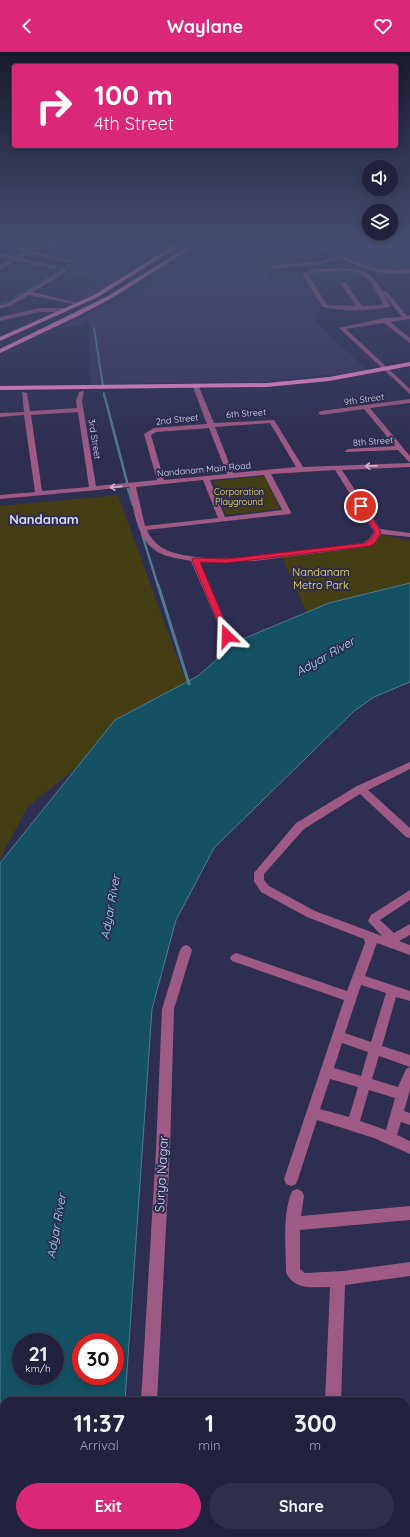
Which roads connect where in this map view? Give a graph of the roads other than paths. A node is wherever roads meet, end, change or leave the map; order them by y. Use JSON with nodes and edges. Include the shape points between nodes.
{"nodes":[{"id":1,"x":25,"y":313,"type":"edge"},
{"id":2,"x":56,"y":313,"type":"edge"},
{"id":3,"x":77,"y":313,"type":"edge"},
{"id":4,"x":408,"y":318,"type":"edge"},
{"id":5,"x":0,"y":319,"type":"edge"},
{"id":6,"x":384,"y":320,"type":"junction"},
{"id":7,"x":0,"y":339,"type":"edge"},
{"id":8,"x":410,"y":341,"type":"edge"},
{"id":9,"x":0,"y":351,"type":"edge"},
{"id":10,"x":410,"y":364,"type":"edge"},
{"id":11,"x":410,"y":368,"type":"edge"},
{"id":12,"x":387,"y":370,"type":"junction"},
{"id":13,"x":0,"y":388,"type":"edge"},
{"id":14,"x":197,"y":389,"type":"junction"},
{"id":15,"x":0,"y":392,"type":"edge"},
{"id":16,"x":24,"y":392,"type":"junction"},
{"id":17,"x":82,"y":392,"type":"junction"},
{"id":18,"x":410,"y":392,"type":"edge"},
{"id":19,"x":410,"y":401,"type":"edge"},
{"id":20,"x":366,"y":408,"type":"junction"},
{"id":21,"x":80,"y":410,"type":"junction"},
{"id":22,"x":27,"y":413,"type":"junction"},
{"id":23,"x":321,"y":414,"type":"dead end"},
{"id":24,"x":0,"y":415,"type":"edge"},
{"id":25,"x":212,"y":425,"type":"junction"},
{"id":26,"x":399,"y":448,"type":"junction"},
{"id":27,"x":348,"y":451,"type":"dead end"},
{"id":28,"x":410,"y":460,"type":"edge"},
{"id":29,"x":410,"y":465,"type":"edge"},
{"id":30,"x":337,"y":468,"type":"junction"},
{"id":31,"x":301,"y":469,"type":"junction"},
{"id":32,"x":266,"y":472,"type":"junction"},
{"id":33,"x":231,"y":476,"type":"junction"},
{"id":34,"x":206,"y":478,"type":"junction"},
{"id":35,"x":161,"y":482,"type":"junction"},
{"id":36,"x":132,"y":485,"type":"junction"},
{"id":37,"x":93,"y":489,"type":"junction"},
{"id":38,"x":39,"y":494,"type":"junction"},
{"id":39,"x":0,"y":497,"type":"edge"},
{"id":40,"x":222,"y":520,"type":"junction"},
{"id":41,"x":143,"y":528,"type":"junction"},
{"id":42,"x":377,"y":531,"type":"junction"},
{"id":43,"x":410,"y":536,"type":"edge"},
{"id":44,"x":196,"y":560,"type":"junction"},
{"id":45,"x":227,"y":636,"type":"dead end"},
{"id":46,"x":410,"y":765,"type":"edge"},
{"id":47,"x":361,"y":789,"type":"junction"},
{"id":48,"x":410,"y":834,"type":"edge"},
{"id":49,"x":410,"y":894,"type":"edge"},
{"id":50,"x":410,"y":929,"type":"edge"},
{"id":51,"x":369,"y":936,"type":"junction"},
{"id":52,"x":186,"y":950,"type":"dead end"},
{"id":53,"x":410,"y":950,"type":"edge"},
{"id":54,"x":236,"y":958,"type":"dead end"},
{"id":55,"x":359,"y":979,"type":"junction"},
{"id":56,"x":392,"y":991,"type":"junction"},
{"id":57,"x":351,"y":996,"type":"junction"},
{"id":58,"x":410,"y":996,"type":"edge"},
{"id":59,"x":338,"y":1036,"type":"junction"},
{"id":60,"x":375,"y":1049,"type":"junction"},
{"id":61,"x":410,"y":1061,"type":"edge"},
{"id":62,"x":327,"y":1072,"type":"junction"},
{"id":63,"x":410,"y":1073,"type":"edge"},
{"id":64,"x":364,"y":1082,"type":"junction"},
{"id":65,"x":402,"y":1094,"type":"junction"},
{"id":66,"x":312,"y":1113,"type":"junction"},
{"id":67,"x":404,"y":1117,"type":"edge"},
{"id":68,"x":352,"y":1124,"type":"junction"},
{"id":69,"x":390,"y":1138,"type":"junction"},
{"id":70,"x":410,"y":1148,"type":"edge"},
{"id":71,"x":291,"y":1179,"type":"dead end"},
{"id":72,"x":297,"y":1196,"type":"dead end"},
{"id":73,"x":410,"y":1213,"type":"edge"},
{"id":74,"x":293,"y":1224,"type":"junction"},
{"id":75,"x":410,"y":1269,"type":"edge"},
{"id":76,"x":338,"y":1279,"type":"junction"},
{"id":77,"x":149,"y":1397,"type":"edge"},
{"id":78,"x":333,"y":1397,"type":"edge"}],
"edges":[{"from":1,"to":5,"type":"street"},
{"from":2,"to":7,"type":"main road"},
{"from":3,"to":9,"type":"main road"},
{"from":4,"to":6,"type":"street"},
{"from":6,"to":8,"type":"street"},
{"from":6,"to":12,"type":"street","via":[[342,328]]},
{"from":10,"to":12,"type":"main road"},
{"from":11,"to":12,"type":"main road"},
{"from":12,"to":14,"type":"main road","via":[[326,383],[273,389]]},
{"from":12,"to":18,"type":"street"},
{"from":13,"to":14,"type":"main road"},
{"from":14,"to":17,"type":"main road"},
{"from":14,"to":25,"type":"street"},
{"from":15,"to":16,"type":"main road"},
{"from":16,"to":17,"type":"main road"},
{"from":16,"to":22,"type":"street"},
{"from":17,"to":21,"type":"street","name":"3rd Street"},
{"from":19,"to":20,"type":"street","name":"9th Street"},
{"from":20,"to":23,"type":"street","name":"9th Street"},
{"from":20,"to":26,"type":"street"},
{"from":21,"to":22,"type":"street"},
{"from":21,"to":37,"type":"street","name":"3rd Street"},
{"from":22,"to":24,"type":"street"},
{"from":22,"to":38,"type":"street"},
{"from":25,"to":31,"type":"street","name":"6th Street","via":[[272,421]]},
{"from":25,"to":33,"type":"street"},
{"from":25,"to":35,"type":"street","name":"2nd Street","via":[[154,430],[147,434]]},
{"from":26,"to":27,"type":"street","name":"8th Street"},
{"from":26,"to":28,"type":"street"},
{"from":29,"to":30,"type":"street","name":"Nandanam Main Road","one_way":true},
{"from":30,"to":31,"type":"street","name":"Nandanam Main Road"},
{"from":30,"to":42,"type":"street"},
{"from":31,"to":32,"type":"street","name":"Nandanam Main Road"},
{"from":32,"to":33,"type":"street","name":"Nandanam Main Road"},
{"from":32,"to":40,"type":"street","via":[[287,512]]},
{"from":33,"to":34,"type":"street","name":"Nandanam Main Road"},
{"from":34,"to":35,"type":"street","name":"Nandanam Main Road"},
{"from":34,"to":40,"type":"street"},
{"from":35,"to":36,"type":"street","name":"Nandanam Main Road"},
{"from":36,"to":37,"type":"street","name":"Nandanam Main Road","one_way":true},
{"from":36,"to":41,"type":"street"},
{"from":37,"to":38,"type":"street","name":"Nandanam Main Road"},
{"from":38,"to":39,"type":"street","name":"Nandanam Main Road"},
{"from":40,"to":41,"type":"street"},
{"from":41,"to":44,"type":"street","via":[[151,543],[163,552]]},
{"from":42,"to":43,"type":"street"},
{"from":42,"to":44,"type":"street","via":[[378,534],[372,542],[365,545],[226,561]]},
{"from":44,"to":45,"type":"street"},
{"from":46,"to":47,"type":"street"},
{"from":47,"to":48,"type":"street"},
{"from":47,"to":51,"type":"street","via":[[300,826],[259,873],[265,889],[310,914]]},
{"from":49,"to":50,"type":"street","via":[[374,921],[395,938]]},
{"from":51,"to":53,"type":"street"},
{"from":51,"to":55,"type":"street","via":[[371,943]]},
{"from":52,"to":77,"type":"street","name":"Surya Nagar","via":[[168,1009]]},
{"from":54,"to":57,"type":"street"},
{"from":55,"to":56,"type":"street"},
{"from":55,"to":57,"type":"street"},
{"from":56,"to":58,"type":"street"},
{"from":56,"to":60,"type":"street"},
{"from":57,"to":59,"type":"street"},
{"from":59,"to":60,"type":"street"},
{"from":59,"to":62,"type":"street"},
{"from":60,"to":61,"type":"street"},
{"from":60,"to":64,"type":"street"},
{"from":62,"to":64,"type":"street"},
{"from":62,"to":66,"type":"street"},
{"from":63,"to":65,"type":"street"},
{"from":64,"to":65,"type":"street"},
{"from":64,"to":68,"type":"street"},
{"from":65,"to":67,"type":"street"},
{"from":66,"to":68,"type":"street"},
{"from":66,"to":71,"type":"street"},
{"from":67,"to":69,"type":"street"},
{"from":68,"to":69,"type":"street"},
{"from":69,"to":70,"type":"street"},
{"from":72,"to":74,"type":"street"},
{"from":73,"to":74,"type":"street"},
{"from":74,"to":76,"type":"street","via":[[293,1272],[303,1280]]},
{"from":75,"to":76,"type":"street"},
{"from":76,"to":78,"type":"street"}]}
